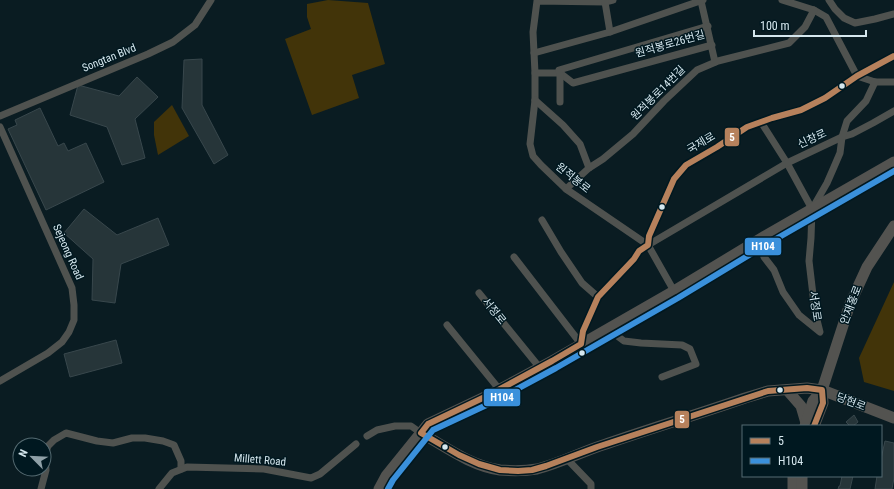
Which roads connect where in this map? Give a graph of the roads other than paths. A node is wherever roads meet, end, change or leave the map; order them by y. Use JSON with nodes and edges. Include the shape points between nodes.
{"nodes":[{"id":1,"x":211,"y":0,"type":"edge"},
{"id":2,"x":613,"y":0,"type":"edge"},
{"id":3,"x":782,"y":0,"type":"edge"},
{"id":4,"x":829,"y":0,"type":"edge"},
{"id":5,"x":702,"y":1,"type":"edge"},
{"id":6,"x":605,"y":2,"type":"junction"},
{"id":7,"x":814,"y":10,"type":"junction"},
{"id":8,"x":894,"y":14,"type":"edge"},
{"id":9,"x":708,"y":26,"type":"junction"},
{"id":10,"x":610,"y":32,"type":"junction"},
{"id":11,"x":712,"y":45,"type":"junction"},
{"id":12,"x":534,"y":53,"type":"junction"},
{"id":13,"x":894,"y":56,"type":"edge"},
{"id":14,"x":716,"y":62,"type":"junction"},
{"id":15,"x":536,"y":73,"type":"junction"},
{"id":16,"x":560,"y":73,"type":"junction"},
{"id":17,"x":857,"y":76,"type":"junction"},
{"id":18,"x":875,"y":82,"type":"junction"},
{"id":19,"x":894,"y":82,"type":"edge"},
{"id":20,"x":535,"y":100,"type":"junction"},
{"id":21,"x":560,"y":102,"type":"dead end"},
{"id":22,"x":894,"y":111,"type":"edge"},
{"id":23,"x":0,"y":116,"type":"edge"},
{"id":24,"x":761,"y":122,"type":"junction"},
{"id":25,"x":0,"y":127,"type":"edge"},
{"id":26,"x":842,"y":137,"type":"junction"},
{"id":27,"x":894,"y":162,"type":"edge"},
{"id":28,"x":787,"y":163,"type":"junction"},
{"id":29,"x":589,"y":168,"type":"junction"},
{"id":30,"x":566,"y":189,"type":"junction"},
{"id":31,"x":812,"y":209,"type":"junction"},
{"id":32,"x":542,"y":220,"type":"dead end"},
{"id":33,"x":894,"y":226,"type":"edge"},
{"id":34,"x":648,"y":245,"type":"junction"},
{"id":35,"x":514,"y":257,"type":"dead end"},
{"id":36,"x":764,"y":258,"type":"dead end"},
{"id":37,"x":674,"y":291,"type":"junction"},
{"id":38,"x":479,"y":293,"type":"dead end"},
{"id":39,"x":598,"y":297,"type":"junction"},
{"id":40,"x":447,"y":325,"type":"dead end"},
{"id":41,"x":608,"y":329,"type":"junction"},
{"id":42,"x":581,"y":344,"type":"junction"},
{"id":43,"x":540,"y":368,"type":"junction"},
{"id":44,"x":662,"y":376,"type":"dead end"},
{"id":45,"x":0,"y":381,"type":"edge"},
{"id":46,"x":499,"y":389,"type":"junction"},
{"id":47,"x":787,"y":390,"type":"junction"},
{"id":48,"x":822,"y":390,"type":"junction"},
{"id":49,"x":894,"y":418,"type":"edge"},
{"id":50,"x":809,"y":425,"type":"edge"},
{"id":51,"x":421,"y":433,"type":"junction"},
{"id":52,"x":367,"y":436,"type":"dead end"},
{"id":53,"x":356,"y":444,"type":"dead end"},
{"id":54,"x":567,"y":459,"type":"junction"},
{"id":55,"x":181,"y":469,"type":"junction"},
{"id":56,"x":793,"y":477,"type":"edge"},
{"id":57,"x":802,"y":477,"type":"edge"},
{"id":58,"x":41,"y":489,"type":"edge"},
{"id":59,"x":160,"y":489,"type":"edge"},
{"id":60,"x":379,"y":489,"type":"edge"},
{"id":61,"x":591,"y":489,"type":"edge"},
{"id":62,"x":793,"y":489,"type":"edge"},
{"id":63,"x":802,"y":489,"type":"edge"}],
"edges":[{"from":1,"to":23,"type":"street","name":"Songtan Blvd","via":[[195,25],[173,42]]},
{"from":2,"to":6,"type":"street","name":"원적봉로"},
{"from":3,"to":7,"type":"street"},
{"from":4,"to":8,"type":"street","via":[[844,18],[855,23]]},
{"from":5,"to":9,"type":"street"},
{"from":5,"to":10,"type":"street"},
{"from":6,"to":10,"type":"street"},
{"from":6,"to":12,"type":"street","name":"원적봉로","via":[[536,1]]},
{"from":7,"to":14,"type":"street","name":"원적봉로14번길","via":[[805,27],[789,43]]},
{"from":7,"to":17,"type":"street","via":[[826,17]]},
{"from":9,"to":11,"type":"street","name":"원적봉로26번길"},
{"from":9,"to":16,"type":"street","name":"원적봉로26번길","via":[[559,70]]},
{"from":10,"to":12,"type":"street"},
{"from":11,"to":14,"type":"street"},
{"from":11,"to":16,"type":"street","name":"원적봉로26번길","via":[[573,83]]},
{"from":12,"to":15,"type":"street","name":"원적봉로"},
{"from":13,"to":17,"type":"street","name":"국제로"},
{"from":14,"to":29,"type":"street","name":"원적봉로14번길","via":[[697,70],[633,134]]},
{"from":15,"to":16,"type":"street","name":"원적봉로26번길"},
{"from":15,"to":20,"type":"street","name":"원적봉로"},
{"from":16,"to":21,"type":"street"},
{"from":17,"to":18,"type":"street"},
{"from":17,"to":24,"type":"street","name":"국제로","via":[[825,98],[801,110]]},
{"from":18,"to":19,"type":"street"},
{"from":18,"to":26,"type":"street","via":[[866,101],[847,121]]},
{"from":20,"to":29,"type":"street","name":"원적봉로","via":[[580,144]]},
{"from":20,"to":30,"type":"street","name":"원적봉로","via":[[530,144],[533,156]]},
{"from":22,"to":26,"type":"street","name":"신창로"},
{"from":24,"to":28,"type":"street"},
{"from":24,"to":34,"type":"street","name":"국제로","via":[[747,126],[686,165],[674,179],[649,236]]},
{"from":25,"to":45,"type":"street","name":"Sejeong Road","via":[[72,288],[74,320],[62,342]]},
{"from":26,"to":28,"type":"street","name":"신창로"},
{"from":26,"to":31,"type":"street","via":[[840,153],[828,183]]},
{"from":27,"to":31,"type":"street"},
{"from":28,"to":31,"type":"street"},
{"from":28,"to":34,"type":"street"},
{"from":29,"to":30,"type":"street","name":"원적봉로14번길"},
{"from":30,"to":34,"type":"street","name":"원적봉로"},
{"from":31,"to":36,"type":"street","name":"서정로","via":[[809,261],[820,332],[799,315],[783,292],[774,270]]},
{"from":31,"to":37,"type":"street"},
{"from":32,"to":39,"type":"street","via":[[582,283]]},
{"from":33,"to":48,"type":"street","name":"안재홍로","via":[[867,266],[850,304]]},
{"from":34,"to":37,"type":"street","name":"원적봉로"},
{"from":34,"to":39,"type":"street","name":"국제로","via":[[639,251],[634,260]]},
{"from":35,"to":42,"type":"street"},
{"from":37,"to":41,"type":"street"},
{"from":38,"to":43,"type":"street","name":"서정로"},
{"from":39,"to":42,"type":"street","name":"국제로"},
{"from":40,"to":46,"type":"street"},
{"from":41,"to":42,"type":"street"},
{"from":41,"to":44,"type":"street","via":[[624,341],[682,345],[690,349],[696,364]]},
{"from":42,"to":43,"type":"street"},
{"from":43,"to":46,"type":"street"},
{"from":46,"to":51,"type":"street","via":[[428,424]]},
{"from":47,"to":48,"type":"street","name":"당현로"},
{"from":47,"to":50,"type":"street","via":[[801,406]]},
{"from":47,"to":54,"type":"street","name":"당현로","via":[[745,398]]},
{"from":48,"to":49,"type":"street","name":"당현로"},
{"from":48,"to":50,"type":"street","name":"안재홍로","via":[[823,403]]},
{"from":51,"to":52,"type":"street","via":[[411,426],[395,426],[377,430]]},
{"from":51,"to":54,"type":"street","name":"당현로","via":[[456,454],[499,470],[536,469]]},
{"from":51,"to":60,"type":"street","via":[[386,476]]},
{"from":53,"to":55,"type":"street","name":"Millett Road","via":[[320,474],[311,478],[264,469]]},
{"from":54,"to":61,"type":"street","via":[[591,484]]},
{"from":55,"to":58,"type":"street","via":[[181,461],[174,445],[163,441],[132,438],[113,443],[66,433],[48,446]]},
{"from":55,"to":59,"type":"street","via":[[172,473]]},
{"from":56,"to":62,"type":"street"},
{"from":57,"to":63,"type":"street"}]}
